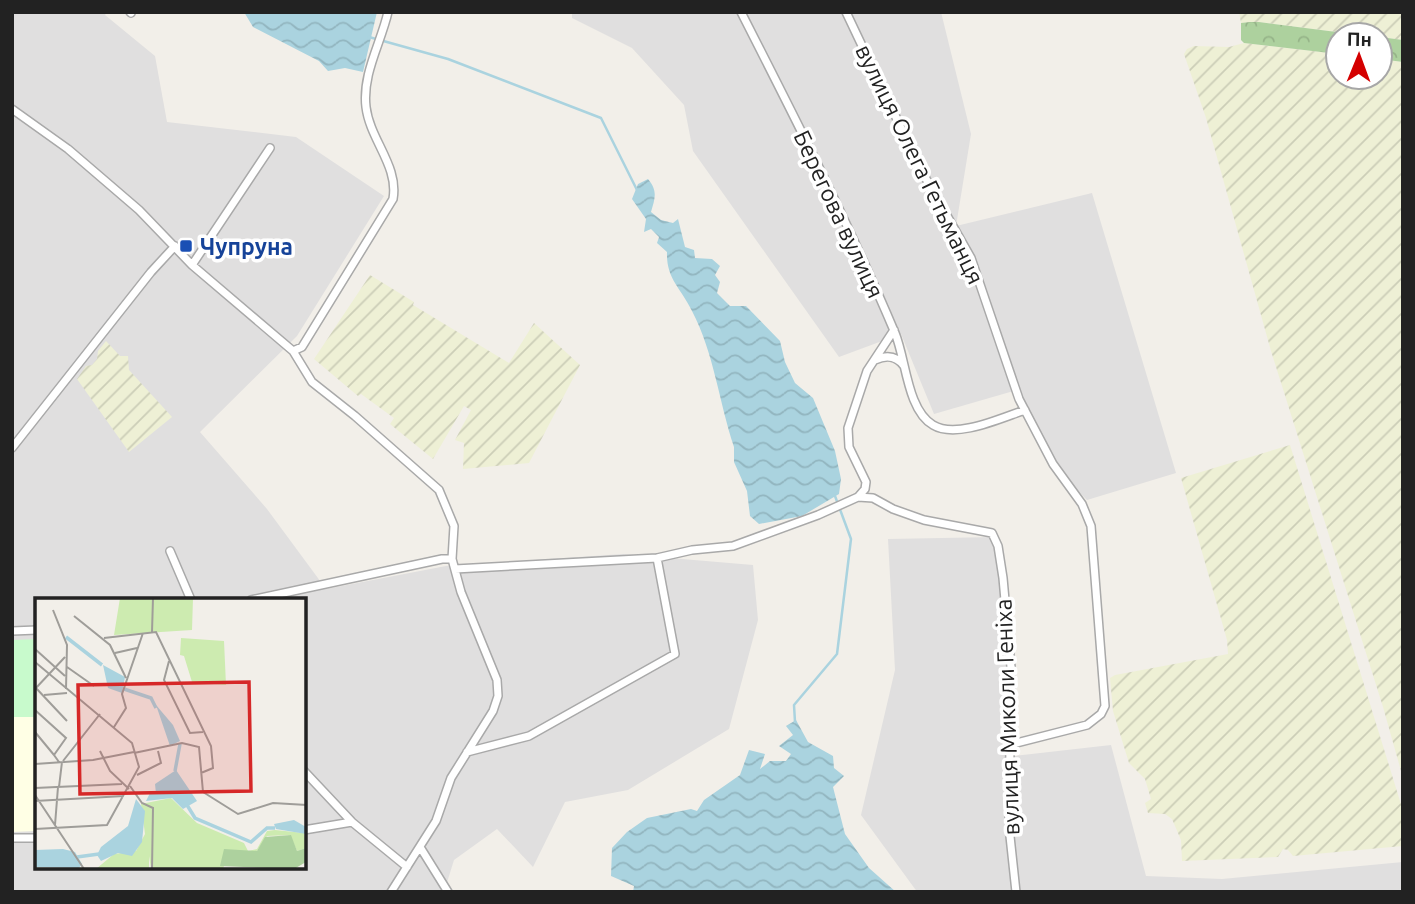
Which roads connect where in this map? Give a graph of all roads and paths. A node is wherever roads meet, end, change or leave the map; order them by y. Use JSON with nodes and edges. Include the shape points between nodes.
{"nodes":[{"id":1,"x":388,"y":12,"type":"edge"},
{"id":2,"x":741,"y":12,"type":"edge"},
{"id":3,"x":846,"y":12,"type":"edge"},
{"id":4,"x":12,"y":109,"type":"edge"},
{"id":5,"x":270,"y":148,"type":"dead end"},
{"id":6,"x":175,"y":246,"type":"junction"},
{"id":7,"x":192,"y":265,"type":"junction"},
{"id":8,"x":894,"y":330,"type":"junction"},
{"id":9,"x":293,"y":351,"type":"junction"},
{"id":10,"x":874,"y":360,"type":"junction"},
{"id":11,"x":904,"y":366,"type":"junction"},
{"id":12,"x":1025,"y":410,"type":"junction"},
{"id":13,"x":12,"y":448,"type":"edge"},
{"id":14,"x":858,"y":497,"type":"junction"},
{"id":15,"x":170,"y":551,"type":"dead end"},
{"id":16,"x":657,"y":558,"type":"junction"},
{"id":17,"x":452,"y":559,"type":"junction"},
{"id":18,"x":455,"y":569,"type":"junction"},
{"id":19,"x":190,"y":598,"type":"edge"},
{"id":20,"x":260,"y":598,"type":"edge"},
{"id":21,"x":12,"y":631,"type":"edge"},
{"id":22,"x":35,"y":631,"type":"edge"},
{"id":23,"x":1009,"y":745,"type":"junction"},
{"id":24,"x":467,"y":752,"type":"junction"},
{"id":25,"x":306,"y":773,"type":"edge"},
{"id":26,"x":352,"y":822,"type":"junction"},
{"id":27,"x":306,"y":830,"type":"edge"},
{"id":28,"x":12,"y":838,"type":"edge"},
{"id":29,"x":35,"y":838,"type":"edge"},
{"id":30,"x":420,"y":847,"type":"junction"},
{"id":31,"x":407,"y":867,"type":"junction"},
{"id":32,"x":391,"y":892,"type":"edge"},
{"id":33,"x":449,"y":892,"type":"edge"},
{"id":34,"x":1016,"y":892,"type":"edge"}],
"edges":[{"from":1,"to":9,"type":"street","via":[[366,100],[369,121],[393,175],[390,207],[302,347]]},
{"from":2,"to":8,"type":"street","name":"Берегова вулиця"},
{"from":3,"to":12,"type":"street","name":"вулиця Олега Гетьманця","via":[[921,170],[971,258]]},
{"from":4,"to":6,"type":"street","via":[[68,149]]},
{"from":5,"to":7,"type":"street"},
{"from":6,"to":7,"type":"street"},
{"from":6,"to":13,"type":"street"},
{"from":7,"to":9,"type":"street"},
{"from":8,"to":10,"type":"street"},
{"from":8,"to":11,"type":"street","name":"Берегова вулиця"},
{"from":9,"to":17,"type":"street","via":[[312,382],[439,490],[453,526]]},
{"from":10,"to":11,"type":"street","via":[[889,356]]},
{"from":10,"to":14,"type":"street","via":[[848,428],[849,447],[866,482]]},
{"from":11,"to":12,"type":"street","name":"Берегова вулиця","via":[[926,419],[943,429],[960,430]]},
{"from":12,"to":23,"type":"street","name":"вулиця Олега Гетьманця","via":[[1091,526],[1105,706],[1087,725]]},
{"from":14,"to":16,"type":"street","via":[[733,546]]},
{"from":14,"to":23,"type":"street","name":"вулиця Миколи Геніха","via":[[873,498],[924,520],[992,533],[997,542],[1011,667]]},
{"from":15,"to":19,"type":"street"},
{"from":16,"to":18,"type":"street"},
{"from":16,"to":24,"type":"street","via":[[675,654],[529,736]]},
{"from":17,"to":18,"type":"street"},
{"from":17,"to":20,"type":"street"},
{"from":18,"to":24,"type":"street","via":[[498,688],[493,711]]},
{"from":21,"to":22,"type":"street"},
{"from":23,"to":34,"type":"street","name":"вулиця Миколи Геніха","via":[[1009,827]]},
{"from":24,"to":30,"type":"street"},
{"from":25,"to":26,"type":"street"},
{"from":26,"to":27,"type":"street"},
{"from":26,"to":31,"type":"street"},
{"from":28,"to":29,"type":"street"},
{"from":30,"to":31,"type":"street"},
{"from":30,"to":33,"type":"street"},
{"from":31,"to":32,"type":"street"}]}
